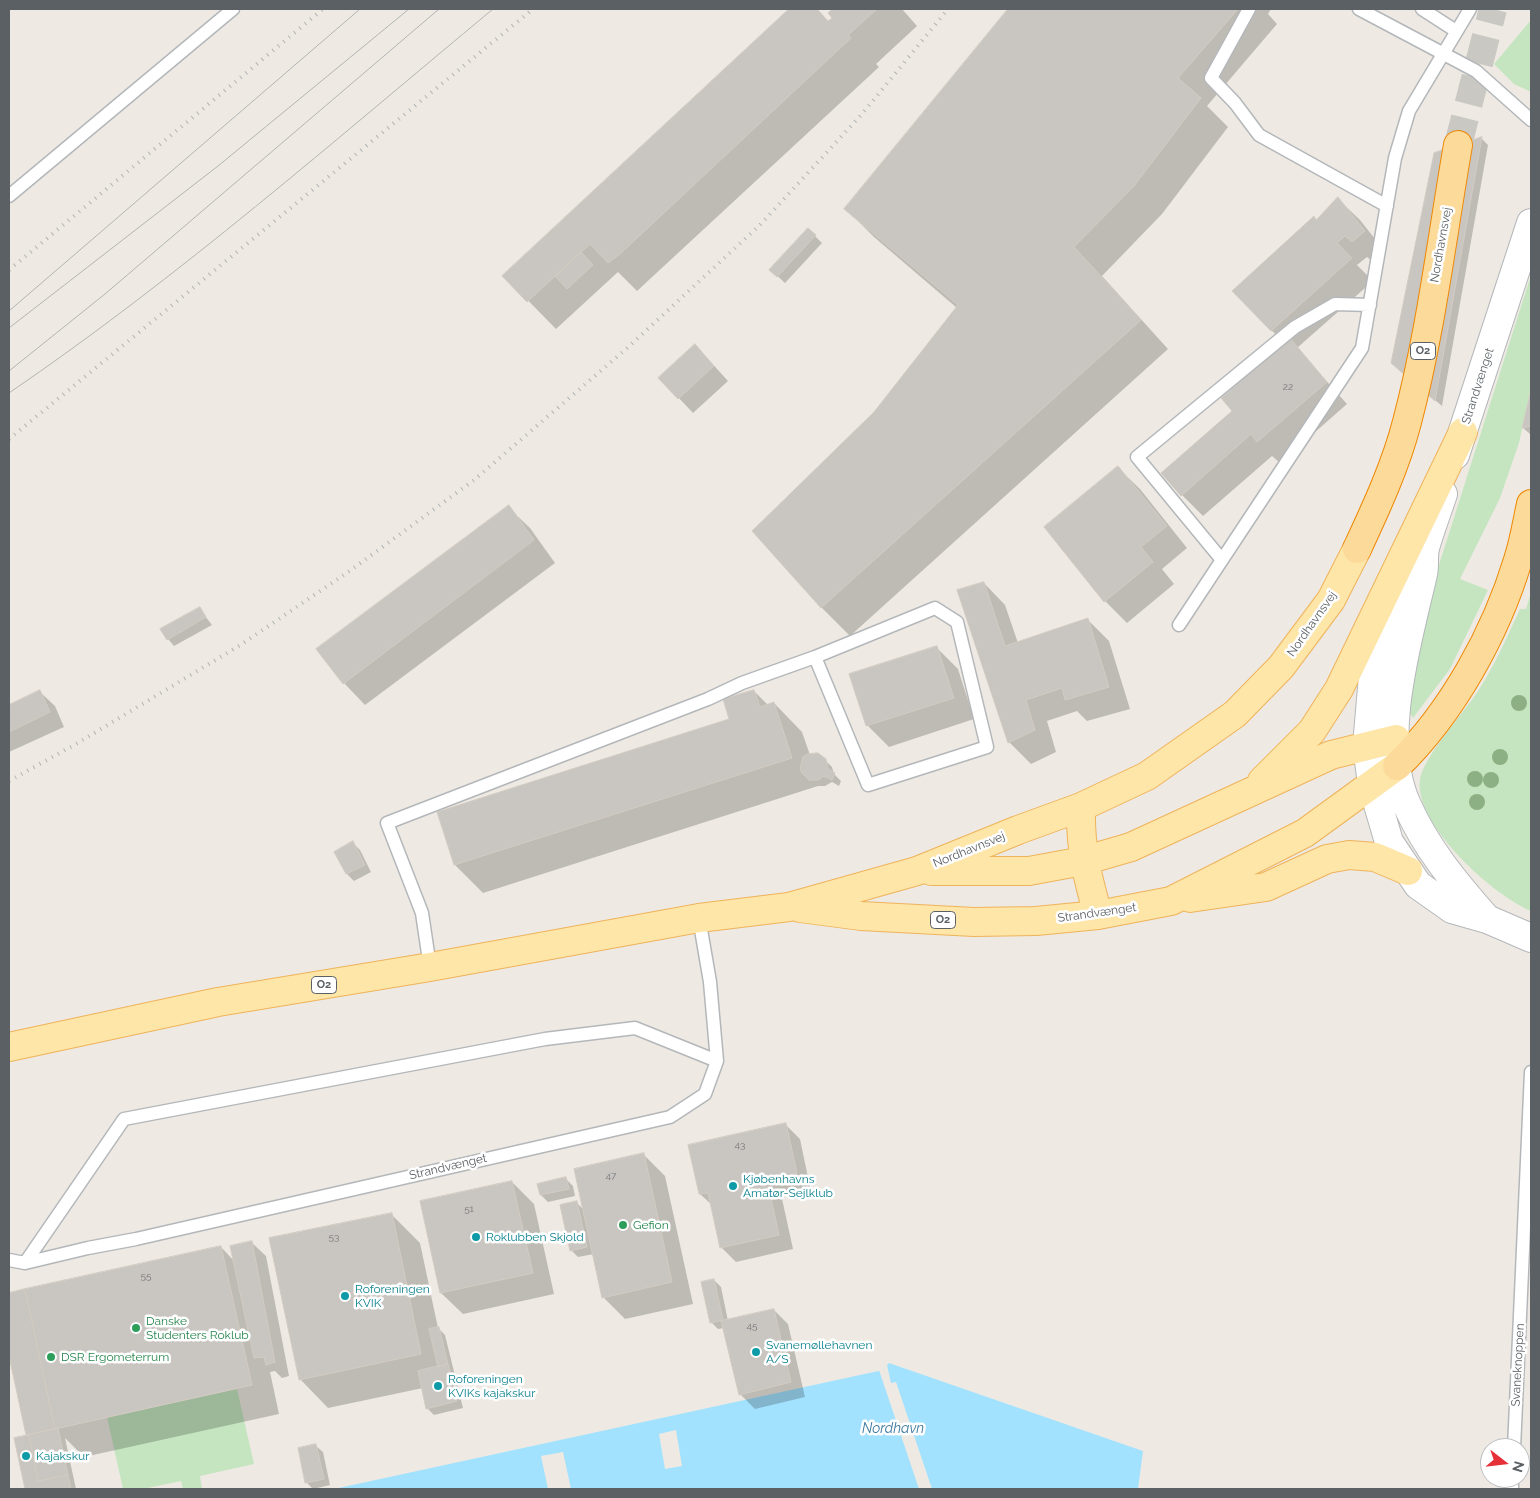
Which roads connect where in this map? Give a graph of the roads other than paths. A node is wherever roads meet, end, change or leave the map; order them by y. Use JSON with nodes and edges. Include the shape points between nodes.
{"nodes":[{"id":1,"x":233,"y":9,"type":"edge"},
{"id":2,"x":1248,"y":9,"type":"edge"},
{"id":3,"x":1359,"y":9,"type":"edge"},
{"id":4,"x":1422,"y":9,"type":"edge"},
{"id":5,"x":1470,"y":9,"type":"edge"},
{"id":6,"x":1456,"y":31,"type":"junction"},
{"id":7,"x":1444,"y":52,"type":"junction"},
{"id":8,"x":1531,"y":120,"type":"edge"},
{"id":9,"x":1458,"y":145,"type":"tunnel mouth"},
{"id":10,"x":9,"y":196,"type":"edge"},
{"id":11,"x":1387,"y":206,"type":"junction"},
{"id":12,"x":1531,"y":223,"type":"edge"},
{"id":13,"x":1370,"y":305,"type":"junction"},
{"id":14,"x":1463,"y":432,"type":"junction"},
{"id":15,"x":1531,"y":504,"type":"edge"},
{"id":16,"x":1357,"y":549,"type":"joint"},
{"id":17,"x":1425,"y":550,"type":"junction"},
{"id":18,"x":1222,"y":560,"type":"junction"},
{"id":19,"x":1179,"y":625,"type":"dead end"},
{"id":20,"x":815,"y":657,"type":"junction"},
{"id":21,"x":1396,"y":739,"type":"junction"},
{"id":22,"x":1367,"y":746,"type":"junction"},
{"id":23,"x":1397,"y":766,"type":"junction"},
{"id":24,"x":1372,"y":784,"type":"junction"},
{"id":25,"x":1248,"y":794,"type":"junction"},
{"id":26,"x":1081,"y":807,"type":"junction"},
{"id":27,"x":1083,"y":861,"type":"junction"},
{"id":28,"x":917,"y":871,"type":"junction"},
{"id":29,"x":1408,"y":871,"type":"junction"},
{"id":30,"x":1171,"y":901,"type":"junction"},
{"id":31,"x":789,"y":907,"type":"junction"},
{"id":32,"x":1098,"y":916,"type":"junction"},
{"id":33,"x":698,"y":918,"type":"junction"},
{"id":34,"x":1488,"y":919,"type":"junction"},
{"id":35,"x":1531,"y":938,"type":"edge"},
{"id":36,"x":430,"y":967,"type":"junction"},
{"id":37,"x":9,"y":1047,"type":"edge"},
{"id":38,"x":717,"y":1061,"type":"junction"},
{"id":39,"x":1531,"y":1072,"type":"edge"},
{"id":40,"x":9,"y":1260,"type":"edge"},
{"id":41,"x":25,"y":1263,"type":"junction"},
{"id":42,"x":1514,"y":1438,"type":"edge"}],
"edges":[{"from":1,"to":10,"type":"lane"},
{"from":2,"to":11,"type":"lane","via":[[1211,78],[1259,134]]},
{"from":3,"to":7,"type":"lane"},
{"from":4,"to":6,"type":"lane"},
{"from":5,"to":6,"type":"lane"},
{"from":6,"to":7,"type":"lane"},
{"from":7,"to":8,"type":"lane","via":[[1476,71]]},
{"from":7,"to":11,"type":"lane","via":[[1409,111],[1395,158]]},
{"from":9,"to":16,"type":"highway","name":"Nordhavnsvej","number":"O2","via":[[1422,356],[1407,424],[1378,506]]},
{"from":11,"to":13,"type":"lane"},
{"from":12,"to":14,"type":"street","name":"Strandvænget"},
{"from":13,"to":18,"type":"lane","via":[[1362,348]]},
{"from":13,"to":18,"type":"lane","via":[[1335,304],[1295,327],[1137,456]]},
{"from":14,"to":17,"type":"street","name":"Strandvænget"},
{"from":14,"to":25,"type":"main road","via":[[1339,689],[1312,731]]},
{"from":15,"to":23,"type":"highway","number":"O2","via":[[1519,559],[1494,626],[1421,743]]},
{"from":16,"to":26,"type":"main road","name":"Nordhavnsvej","number":"O2","via":[[1331,600],[1281,668],[1235,714],[1147,776]]},
{"from":17,"to":21,"type":"street","name":"Strandvænget","via":[[1423,572],[1406,641]]},
{"from":17,"to":22,"type":"street","name":"Strandvænget","via":[[1390,617],[1373,676]]},
{"from":18,"to":19,"type":"lane"},
{"from":20,"to":20,"type":"lane","via":[[935,608],[957,622],[987,747],[868,785]]},
{"from":20,"to":36,"type":"lane","via":[[387,823],[422,913]]},
{"from":21,"to":22,"type":"main road"},
{"from":21,"to":23,"type":"street","name":"Strandvænget"},
{"from":22,"to":24,"type":"street","name":"Strandvænget"},
{"from":22,"to":25,"type":"main road","via":[[1332,756]]},
{"from":23,"to":24,"type":"main road","name":"Strandvænget","number":"O2"},
{"from":23,"to":34,"type":"street","via":[[1406,804],[1435,856]]},
{"from":24,"to":29,"type":"street","via":[[1389,842]]},
{"from":24,"to":30,"type":"main road","name":"Strandvænget","number":"O2","via":[[1305,833]]},
{"from":25,"to":27,"type":"main road","via":[[1131,847]]},
{"from":26,"to":27,"type":"main road"},
{"from":26,"to":28,"type":"main road","name":"Nordhavnsvej","number":"O2"},
{"from":27,"to":28,"type":"main road","via":[[1029,871]]},
{"from":27,"to":32,"type":"main road"},
{"from":28,"to":31,"type":"main road","name":"Strandvænget","number":"O2"},
{"from":29,"to":30,"type":"main road","via":[[1375,857],[1349,855],[1327,859],[1266,887]]},
{"from":29,"to":34,"type":"street","via":[[1418,885],[1452,909]]},
{"from":30,"to":32,"type":"main road","name":"Strandvænget","number":"O2"},
{"from":31,"to":32,"type":"main road","name":"Strandvænget","number":"O2","via":[[862,916],[974,922],[1036,922]]},
{"from":31,"to":33,"type":"main road","name":"Strandvænget","number":"O2"},
{"from":33,"to":36,"type":"main road","name":"Strandvænget","number":"O2"},
{"from":33,"to":38,"type":"lane","name":"Strandvænget","via":[[710,982]]},
{"from":34,"to":35,"type":"street"},
{"from":36,"to":37,"type":"main road","name":"Strandvænget","number":"O2","via":[[218,1002]]},
{"from":38,"to":41,"type":"lane","name":"Strandvænget","via":[[705,1094],[670,1117]]},
{"from":38,"to":41,"type":"lane","via":[[635,1028],[545,1039],[124,1118]]},
{"from":39,"to":42,"type":"lane","name":"Svaneknoppen"},
{"from":40,"to":41,"type":"lane","name":"Strandvænget"}]}
